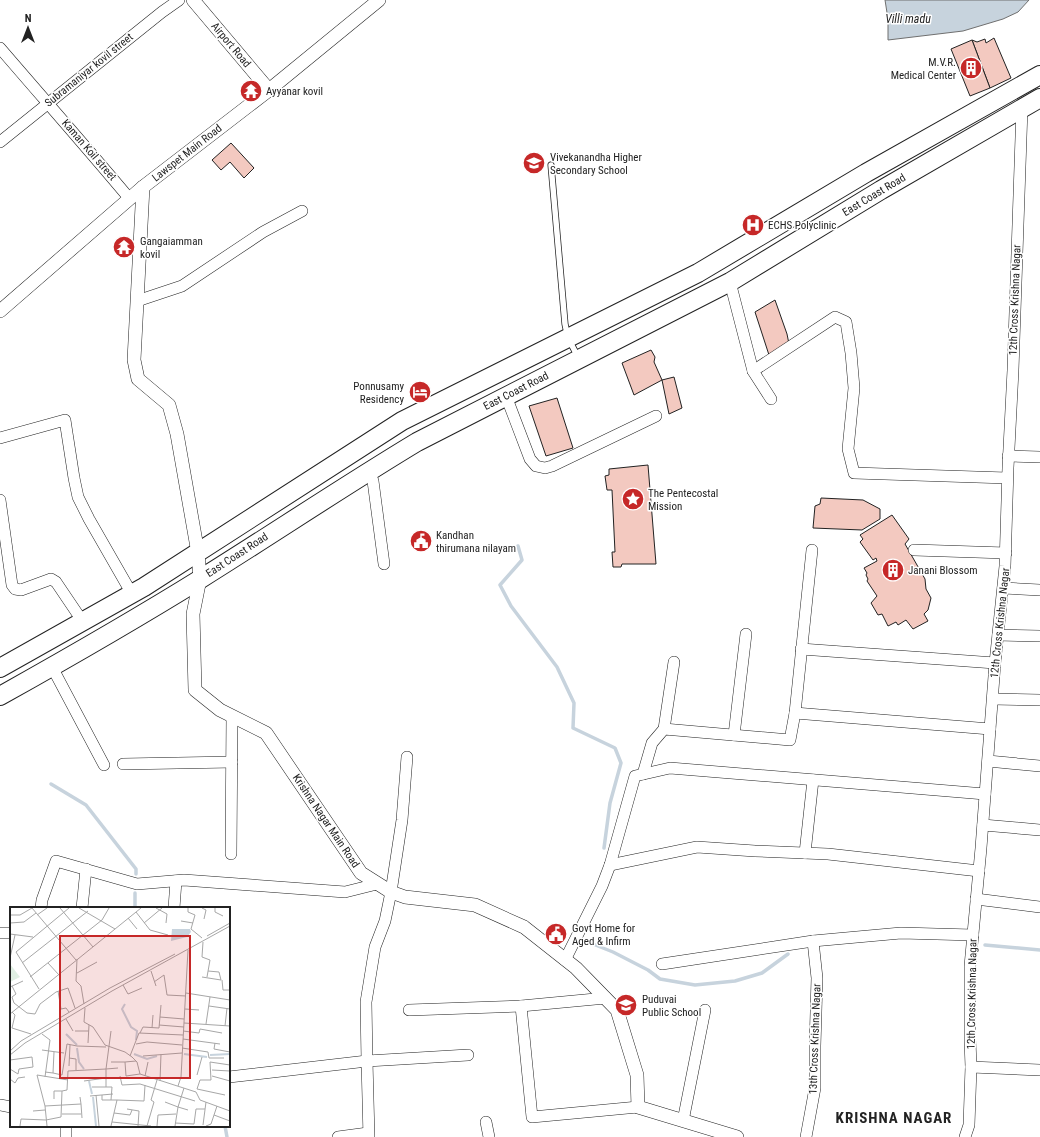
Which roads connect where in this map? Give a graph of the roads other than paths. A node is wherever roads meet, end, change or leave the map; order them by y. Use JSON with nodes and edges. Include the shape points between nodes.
{"nodes":[{"id":1,"x":179,"y":0,"type":"edge"},
{"id":2,"x":193,"y":0,"type":"edge"},
{"id":3,"x":379,"y":0,"type":"edge"},
{"id":4,"x":0,"y":48,"type":"edge"},
{"id":5,"x":1040,"y":75,"type":"edge"},
{"id":6,"x":269,"y":90,"type":"junction"},
{"id":7,"x":1040,"y":98,"type":"edge"},
{"id":8,"x":48,"y":104,"type":"junction"},
{"id":9,"x":1022,"y":108,"type":"junction"},
{"id":10,"x":0,"y":142,"type":"edge"},
{"id":11,"x":551,"y":165,"type":"dead end"},
{"id":12,"x":143,"y":187,"type":"junction"},
{"id":13,"x":129,"y":198,"type":"junction"},
{"id":14,"x":302,"y":211,"type":"dead end"},
{"id":15,"x":730,"y":282,"type":"junction"},
{"id":16,"x":137,"y":301,"type":"junction"},
{"id":17,"x":0,"y":311,"type":"edge"},
{"id":18,"x":568,"y":338,"type":"junction"},
{"id":19,"x":579,"y":359,"type":"junction"},
{"id":20,"x":753,"y":371,"type":"junction"},
{"id":21,"x":506,"y":396,"type":"junction"},
{"id":22,"x":771,"y":399,"type":"dead end"},
{"id":23,"x":656,"y":416,"type":"dead end"},
{"id":24,"x":0,"y":438,"type":"edge"},
{"id":25,"x":1008,"y":456,"type":"junction"},
{"id":26,"x":1040,"y":457,"type":"edge"},
{"id":27,"x":368,"y":471,"type":"junction"},
{"id":28,"x":1007,"y":478,"type":"junction"},
{"id":29,"x":0,"y":500,"type":"edge"},
{"id":30,"x":812,"y":550,"type":"dead end"},
{"id":31,"x":914,"y":550,"type":"dead end"},
{"id":32,"x":198,"y":553,"type":"junction"},
{"id":33,"x":1006,"y":553,"type":"junction"},
{"id":34,"x":384,"y":564,"type":"dead end"},
{"id":35,"x":200,"y":579,"type":"junction"},
{"id":36,"x":1003,"y":588,"type":"junction"},
{"id":37,"x":1040,"y":590,"type":"edge"},
{"id":38,"x":132,"y":594,"type":"junction"},
{"id":39,"x":83,"y":622,"type":"junction"},
{"id":40,"x":746,"y":634,"type":"dead end"},
{"id":41,"x":998,"y":635,"type":"junction"},
{"id":42,"x":1040,"y":636,"type":"edge"},
{"id":43,"x":801,"y":649,"type":"junction"},
{"id":44,"x":674,"y":662,"type":"dead end"},
{"id":45,"x":995,"y":663,"type":"junction"},
{"id":46,"x":52,"y":667,"type":"junction"},
{"id":47,"x":0,"y":668,"type":"edge"},
{"id":48,"x":0,"y":696,"type":"edge"},
{"id":49,"x":992,"y":699,"type":"junction"},
{"id":50,"x":1040,"y":700,"type":"edge"},
{"id":51,"x":795,"y":713,"type":"junction"},
{"id":52,"x":232,"y":716,"type":"junction"},
{"id":53,"x":664,"y":729,"type":"junction"},
{"id":54,"x":990,"y":729,"type":"junction"},
{"id":55,"x":734,"y":735,"type":"junction"},
{"id":56,"x":407,"y":757,"type":"dead end"},
{"id":57,"x":988,"y":760,"type":"junction"},
{"id":58,"x":232,"y":762,"type":"junction"},
{"id":59,"x":123,"y":764,"type":"dead end"},
{"id":60,"x":104,"y":765,"type":"dead end"},
{"id":61,"x":1040,"y":766,"type":"edge"},
{"id":62,"x":643,"y":774,"type":"junction"},
{"id":63,"x":813,"y":780,"type":"junction"},
{"id":64,"x":985,"y":794,"type":"junction"},
{"id":65,"x":983,"y":825,"type":"junction"},
{"id":66,"x":1040,"y":830,"type":"edge"},
{"id":67,"x":805,"y":853,"type":"junction"},
{"id":68,"x":231,"y":854,"type":"dead end"},
{"id":69,"x":610,"y":865,"type":"junction"},
{"id":70,"x":86,"y":870,"type":"junction"},
{"id":71,"x":979,"y":871,"type":"junction"},
{"id":72,"x":176,"y":881,"type":"junction"},
{"id":73,"x":378,"y":884,"type":"junction"},
{"id":74,"x":391,"y":892,"type":"junction"},
{"id":75,"x":976,"y":899,"type":"junction"},
{"id":76,"x":41,"y":907,"type":"edge"},
{"id":77,"x":82,"y":907,"type":"edge"},
{"id":78,"x":174,"y":907,"type":"edge"},
{"id":79,"x":1040,"y":907,"type":"edge"},
{"id":80,"x":0,"y":932,"type":"edge"},
{"id":81,"x":10,"y":933,"type":"edge"},
{"id":82,"x":973,"y":935,"type":"junction"},
{"id":83,"x":813,"y":942,"type":"junction"},
{"id":84,"x":565,"y":960,"type":"junction"},
{"id":85,"x":662,"y":964,"type":"dead end"},
{"id":86,"x":606,"y":998,"type":"junction"},
{"id":87,"x":521,"y":1006,"type":"junction"},
{"id":88,"x":409,"y":1010,"type":"dead end"},
{"id":89,"x":705,"y":1010,"type":"dead end"},
{"id":90,"x":468,"y":1055,"type":"dead end"},
{"id":91,"x":367,"y":1061,"type":"junction"},
{"id":92,"x":972,"y":1067,"type":"junction"},
{"id":93,"x":1040,"y":1070,"type":"edge"},
{"id":94,"x":230,"y":1077,"type":"edge"},
{"id":95,"x":0,"y":1105,"type":"edge"},
{"id":96,"x":10,"y":1107,"type":"edge"},
{"id":97,"x":638,"y":1107,"type":"junction"},
{"id":98,"x":683,"y":1120,"type":"junction"},
{"id":99,"x":486,"y":1122,"type":"dead end"},
{"id":100,"x":368,"y":1135,"type":"edge"},
{"id":101,"x":338,"y":1137,"type":"edge"},
{"id":102,"x":490,"y":1137,"type":"edge"},
{"id":103,"x":737,"y":1137,"type":"edge"},
{"id":104,"x":806,"y":1137,"type":"edge"},
{"id":105,"x":966,"y":1137,"type":"edge"}],
"edges":[{"from":1,"to":8,"type":"street","name":"Subramaniyar kovil street"},
{"from":2,"to":6,"type":"street","name":"Airport Road"},
{"from":3,"to":6,"type":"street","name":"Lawspet Main Road"},
{"from":4,"to":8,"type":"street","name":"Kaman Koil street"},
{"from":5,"to":18,"type":"highway","name":"East Coast Road","via":[[866,173],[698,273]]},
{"from":6,"to":12,"type":"street","name":"Lawspet Main Road"},
{"from":7,"to":9,"type":"highway","name":"East Coast Road"},
{"from":8,"to":10,"type":"street","name":"Subramaniyar kovil street"},
{"from":8,"to":13,"type":"street","name":"Kaman Koil street"},
{"from":9,"to":15,"type":"highway","name":"East Coast Road"},
{"from":9,"to":25,"type":"street","name":"12th Cross Krishna Nagar"},
{"from":11,"to":18,"type":"lane"},
{"from":12,"to":13,"type":"street","name":"Lawspet Main Road"},
{"from":12,"to":16,"type":"street"},
{"from":13,"to":17,"type":"street","name":"Lawspet Main Road"},
{"from":14,"to":16,"type":"street","via":[[263,232],[182,286]]},
{"from":15,"to":19,"type":"highway","name":"East Coast Road"},
{"from":15,"to":20,"type":"street"},
{"from":16,"to":32,"type":"street","via":[[134,360],[138,379],[168,405],[177,434]]},
{"from":18,"to":19,"type":"lane"},
{"from":18,"to":32,"type":"highway","name":"East Coast Road","via":[[402,421]]},
{"from":19,"to":21,"type":"highway","name":"East Coast Road"},
{"from":20,"to":22,"type":"street"},
{"from":20,"to":28,"type":"street","via":[[835,317],[846,322],[851,353],[854,388],[848,449],[854,473]]},
{"from":21,"to":23,"type":"street","via":[[530,459],[536,466],[545,468]]},
{"from":21,"to":27,"type":"highway","name":"East Coast Road"},
{"from":24,"to":38,"type":"street","via":[[66,420],[78,497]]},
{"from":25,"to":26,"type":"street"},
{"from":25,"to":28,"type":"street","name":"12th Cross Krishna Nagar"},
{"from":27,"to":34,"type":"street","via":[[374,481]]},
{"from":27,"to":35,"type":"highway","name":"East Coast Road"},
{"from":28,"to":33,"type":"street","name":"12th Cross Krishna Nagar"},
{"from":29,"to":39,"type":"street","via":[[12,585],[15,589],[21,590],[51,579],[56,582]]},
{"from":30,"to":43,"type":"street"},
{"from":31,"to":33,"type":"street"},
{"from":32,"to":35,"type":"street"},
{"from":32,"to":38,"type":"highway","name":"East Coast Road"},
{"from":33,"to":36,"type":"street","name":"12th Cross Krishna Nagar"},
{"from":35,"to":46,"type":"highway","name":"East Coast Road"},
{"from":35,"to":52,"type":"street","name":"Krishna Nagar Main Road","via":[[193,614],[195,690]]},
{"from":36,"to":37,"type":"street"},
{"from":36,"to":41,"type":"street","name":"12th Cross Krishna Nagar"},
{"from":38,"to":39,"type":"highway","name":"East Coast Road"},
{"from":39,"to":47,"type":"highway","name":"East Coast Road"},
{"from":40,"to":55,"type":"street"},
{"from":41,"to":42,"type":"street"},
{"from":41,"to":45,"type":"street","name":"12th Cross Krishna Nagar"},
{"from":43,"to":45,"type":"street"},
{"from":43,"to":51,"type":"street"},
{"from":44,"to":53,"type":"street"},
{"from":45,"to":49,"type":"street","name":"12th Cross Krishna Nagar"},
{"from":46,"to":48,"type":"highway","name":"East Coast Road"},
{"from":46,"to":60,"type":"street"},
{"from":49,"to":50,"type":"street"},
{"from":49,"to":54,"type":"street","name":"12th Cross Krishna Nagar"},
{"from":51,"to":54,"type":"street"},
{"from":51,"to":55,"type":"street","via":[[790,740]]},
{"from":52,"to":58,"type":"street"},
{"from":52,"to":73,"type":"street","name":"Krishna Nagar Main Road","via":[[266,733],[361,873]]},
{"from":53,"to":55,"type":"street"},
{"from":53,"to":62,"type":"street","via":[[652,743]]},
{"from":54,"to":57,"type":"street","name":"12th Cross Krishna Nagar"},
{"from":56,"to":74,"type":"street","via":[[402,820]]},
{"from":57,"to":61,"type":"street"},
{"from":57,"to":64,"type":"street","name":"12th Cross Krishna Nagar"},
{"from":58,"to":59,"type":"street"},
{"from":58,"to":68,"type":"street"},
{"from":62,"to":63,"type":"street","via":[[670,768]]},
{"from":62,"to":69,"type":"street","via":[[635,776]]},
{"from":63,"to":64,"type":"street"},
{"from":63,"to":67,"type":"street"},
{"from":64,"to":65,"type":"street","name":"12th Cross Krishna Nagar"},
{"from":65,"to":66,"type":"street"},
{"from":65,"to":71,"type":"street","name":"12th Cross Krishna Nagar"},
{"from":67,"to":69,"type":"street","via":[[697,847]]},
{"from":67,"to":71,"type":"street"},
{"from":69,"to":84,"type":"street"},
{"from":70,"to":72,"type":"street","via":[[137,884]]},
{"from":70,"to":76,"type":"street","via":[[56,861]]},
{"from":70,"to":77,"type":"street"},
{"from":71,"to":75,"type":"street","name":"12th Cross Krishna Nagar"},
{"from":72,"to":73,"type":"street","via":[[345,892]]},
{"from":72,"to":78,"type":"street"},
{"from":73,"to":74,"type":"street","name":"Krishna Nagar Main Road"},
{"from":74,"to":84,"type":"street","name":"Krishna Nagar Main Road","via":[[405,897],[475,905],[524,926]]},
{"from":74,"to":91,"type":"street","via":[[385,921],[375,947],[366,1002]]},
{"from":75,"to":79,"type":"street"},
{"from":75,"to":82,"type":"street","name":"12th Cross Krishna Nagar"},
{"from":80,"to":81,"type":"street"},
{"from":82,"to":83,"type":"street","via":[[901,933]]},
{"from":82,"to":92,"type":"street","name":"12th Cross Krishna Nagar","via":[[970,973]]},
{"from":83,"to":85,"type":"street"},
{"from":83,"to":104,"type":"street","name":"13th Cross Krishna Nagar","via":[[817,978],[816,1088]]},
{"from":84,"to":86,"type":"street","name":"Krishna Nagar Main Road"},
{"from":86,"to":87,"type":"street"},
{"from":86,"to":97,"type":"street","name":"Krishna Nagar Main Road","via":[[617,1010],[636,1075]]},
{"from":87,"to":88,"type":"street"},
{"from":87,"to":97,"type":"street","via":[[532,1117]]},
{"from":89,"to":98,"type":"street"},
{"from":90,"to":91,"type":"street"},
{"from":91,"to":94,"type":"street"},
{"from":91,"to":100,"type":"street"},
{"from":92,"to":93,"type":"street"},
{"from":92,"to":105,"type":"street","name":"12th Cross Krishna Nagar"},
{"from":95,"to":96,"type":"street"},
{"from":97,"to":98,"type":"street"},
{"from":98,"to":103,"type":"street"},
{"from":99,"to":102,"type":"street"},
{"from":100,"to":101,"type":"street"}]}
